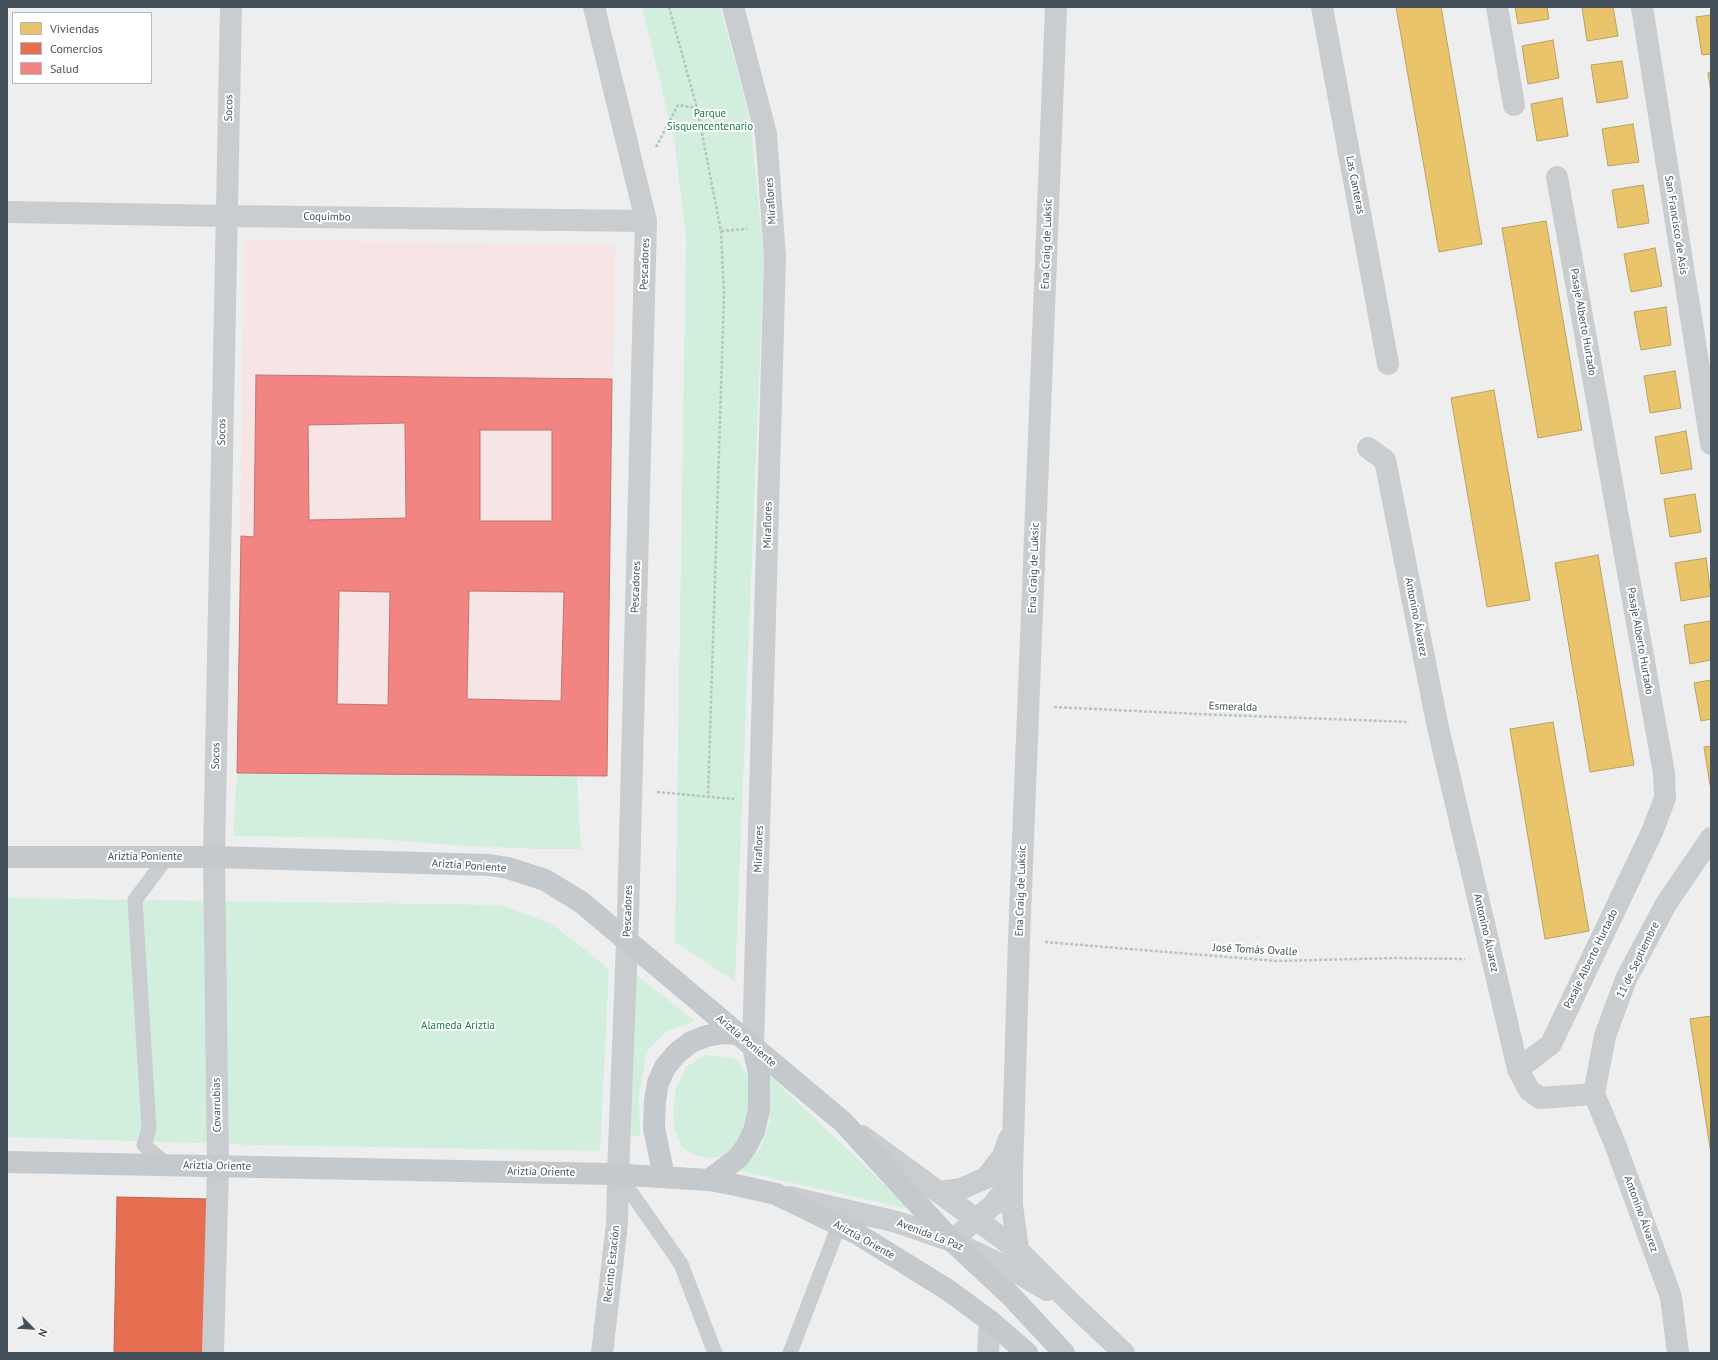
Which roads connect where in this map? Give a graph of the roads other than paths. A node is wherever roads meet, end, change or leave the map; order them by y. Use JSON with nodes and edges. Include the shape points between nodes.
{"nodes":[{"id":1,"x":231,"y":7,"type":"edge"},
{"id":2,"x":594,"y":7,"type":"edge"},
{"id":3,"x":733,"y":7,"type":"edge"},
{"id":4,"x":1056,"y":7,"type":"edge"},
{"id":5,"x":1322,"y":7,"type":"edge"},
{"id":6,"x":1497,"y":7,"type":"edge"},
{"id":7,"x":1642,"y":7,"type":"edge"},
{"id":8,"x":1514,"y":105,"type":"dead end"},
{"id":9,"x":1557,"y":178,"type":"dead end"},
{"id":10,"x":7,"y":212,"type":"edge"},
{"id":11,"x":226,"y":216,"type":"junction"},
{"id":12,"x":646,"y":221,"type":"junction"},
{"id":13,"x":1388,"y":364,"type":"dead end"},
{"id":14,"x":1711,"y":444,"type":"edge"},
{"id":15,"x":1368,"y":448,"type":"dead end"},
{"id":16,"x":1711,"y":838,"type":"edge"},
{"id":17,"x":7,"y":857,"type":"edge"},
{"id":18,"x":167,"y":857,"type":"junction"},
{"id":19,"x":214,"y":857,"type":"junction"},
{"id":20,"x":627,"y":942,"type":"junction"},
{"id":21,"x":746,"y":1041,"type":"junction"},
{"id":22,"x":1518,"y":1069,"type":"junction"},
{"id":23,"x":1594,"y":1094,"type":"junction"},
{"id":24,"x":843,"y":1122,"type":"junction"},
{"id":25,"x":1012,"y":1128,"type":"junction"},
{"id":26,"x":7,"y":1162,"type":"edge"},
{"id":27,"x":166,"y":1165,"type":"junction"},
{"id":28,"x":218,"y":1166,"type":"junction"},
{"id":29,"x":618,"y":1174,"type":"junction"},
{"id":30,"x":1012,"y":1174,"type":"junction"},
{"id":31,"x":664,"y":1177,"type":"junction"},
{"id":32,"x":709,"y":1180,"type":"junction"},
{"id":33,"x":940,"y":1192,"type":"junction"},
{"id":34,"x":776,"y":1194,"type":"junction"},
{"id":35,"x":976,"y":1219,"type":"junction"},
{"id":36,"x":838,"y":1225,"type":"junction"},
{"id":37,"x":952,"y":1241,"type":"junction"},
{"id":38,"x":1018,"y":1250,"type":"junction"},
{"id":39,"x":976,"y":1264,"type":"junction"},
{"id":40,"x":1072,"y":1304,"type":"junction"},
{"id":41,"x":990,"y":1321,"type":"junction"},
{"id":42,"x":213,"y":1353,"type":"edge"},
{"id":43,"x":602,"y":1353,"type":"edge"},
{"id":44,"x":715,"y":1353,"type":"edge"},
{"id":45,"x":790,"y":1353,"type":"edge"},
{"id":46,"x":988,"y":1353,"type":"edge"},
{"id":47,"x":1026,"y":1353,"type":"edge"},
{"id":48,"x":1064,"y":1353,"type":"edge"},
{"id":49,"x":1124,"y":1353,"type":"edge"},
{"id":50,"x":1678,"y":1353,"type":"edge"}],
"edges":[{"from":1,"to":11,"type":"street","name":"Socos"},
{"from":2,"to":12,"type":"street","name":"Pescadores"},
{"from":3,"to":21,"type":"street","name":"Miraflores","via":[[766,134],[774,257]]},
{"from":4,"to":25,"type":"street","name":"Ena Craig de Luksic"},
{"from":5,"to":13,"type":"street","name":"Las Canteras"},
{"from":6,"to":8,"type":"street"},
{"from":7,"to":14,"type":"street","name":"San Francisco de Asís"},
{"from":9,"to":22,"type":"street","name":"Pasaje Alberto Hurtado","via":[[1664,773],[1665,798],[1652,832],[1551,1044]]},
{"from":10,"to":11,"type":"street","name":"Coquimbo"},
{"from":11,"to":12,"type":"street","name":"Coquimbo"},
{"from":11,"to":19,"type":"street","name":"Socos"},
{"from":12,"to":20,"type":"street","name":"Pescadores"},
{"from":15,"to":22,"type":"street","name":"Antonino Álvarez","via":[[1385,460],[1437,723]]},
{"from":16,"to":23,"type":"street","name":"11 de Septiembre","via":[[1666,904],[1626,979],[1605,1036]]},
{"from":17,"to":18,"type":"main road","name":"Ariztía Poniente"},
{"from":18,"to":19,"type":"main road","name":"Ariztía Poniente"},
{"from":18,"to":27,"type":"lane","via":[[135,900],[149,1129],[144,1145]]},
{"from":19,"to":20,"type":"main road","name":"Ariztía Poniente","via":[[490,865],[508,868],[545,880],[562,890],[581,902]]},
{"from":19,"to":28,"type":"street","name":"Covarrubias"},
{"from":20,"to":21,"type":"main road","name":"Ariztía Poniente"},
{"from":20,"to":29,"type":"street","name":"Pescadores"},
{"from":21,"to":24,"type":"main road","name":"Ariztía Poniente"},
{"from":21,"to":31,"type":"main road","via":[[722,1033],[706,1036],[691,1042],[665,1067],[658,1083],[654,1128]]},
{"from":21,"to":32,"type":"main road","via":[[759,1073],[759,1110],[754,1131],[738,1158]]},
{"from":22,"to":23,"type":"street","name":"Antonino Álvarez","via":[[1529,1090],[1540,1098]]},
{"from":23,"to":50,"type":"street","name":"Antonino Álvarez","via":[[1671,1297]]},
{"from":24,"to":33,"type":"main road","name":"Avenida La Paz"},
{"from":24,"to":37,"type":"main road","name":"Ariztía Poniente"},
{"from":25,"to":30,"type":"street","name":"Ena Craig de Luksic"},
{"from":25,"to":33,"type":"street","name":"Ena Craig de Luksic","via":[[1003,1156],[986,1178],[961,1189]]},
{"from":26,"to":27,"type":"main road","name":"Ariztía Oriente"},
{"from":27,"to":28,"type":"main road","name":"Ariztía Oriente"},
{"from":28,"to":29,"type":"main road","name":"Ariztía Oriente"},
{"from":28,"to":42,"type":"street","name":"Covarrubias"},
{"from":29,"to":31,"type":"main road","name":"Ariztía Oriente"},
{"from":29,"to":43,"type":"street","name":"Recinto Estación","via":[[617,1224]]},
{"from":29,"to":44,"type":"lane","via":[[681,1264]]},
{"from":30,"to":35,"type":"street","name":"Ena Craig de Luksic","via":[[1001,1196]]},
{"from":30,"to":38,"type":"main road","via":[[1012,1205]]},
{"from":31,"to":32,"type":"main road","name":"Ariztía Oriente"},
{"from":32,"to":34,"type":"main road","name":"Ariztía Oriente"},
{"from":33,"to":35,"type":"main road","name":"Avenida La Paz"},
{"from":34,"to":36,"type":"main road","name":"Ariztía Oriente"},
{"from":34,"to":37,"type":"main road","name":"Avenida La Paz","via":[[897,1222]]},
{"from":35,"to":37,"type":"street","name":"Ena Craig de Luksic"},
{"from":35,"to":38,"type":"main road","name":"Avenida La Paz"},
{"from":36,"to":41,"type":"main road","name":"Ariztía Oriente","via":[[904,1262]]},
{"from":36,"to":45,"type":"lane"},
{"from":37,"to":39,"type":"main road","name":"Ariztía Poniente"},
{"from":37,"to":40,"type":"main road","name":"Avenida La Paz","via":[[1018,1273]]},
{"from":38,"to":40,"type":"main road","name":"Avenida La Paz"},
{"from":39,"to":41,"type":"main road","via":[[984,1279]]},
{"from":39,"to":48,"type":"main road","name":"Ariztía Poniente","via":[[1011,1296]]},
{"from":40,"to":49,"type":"main road","name":"Avenida La Paz"},
{"from":41,"to":46,"type":"main road"},
{"from":41,"to":47,"type":"main road","name":"Ariztía Oriente"}]}
